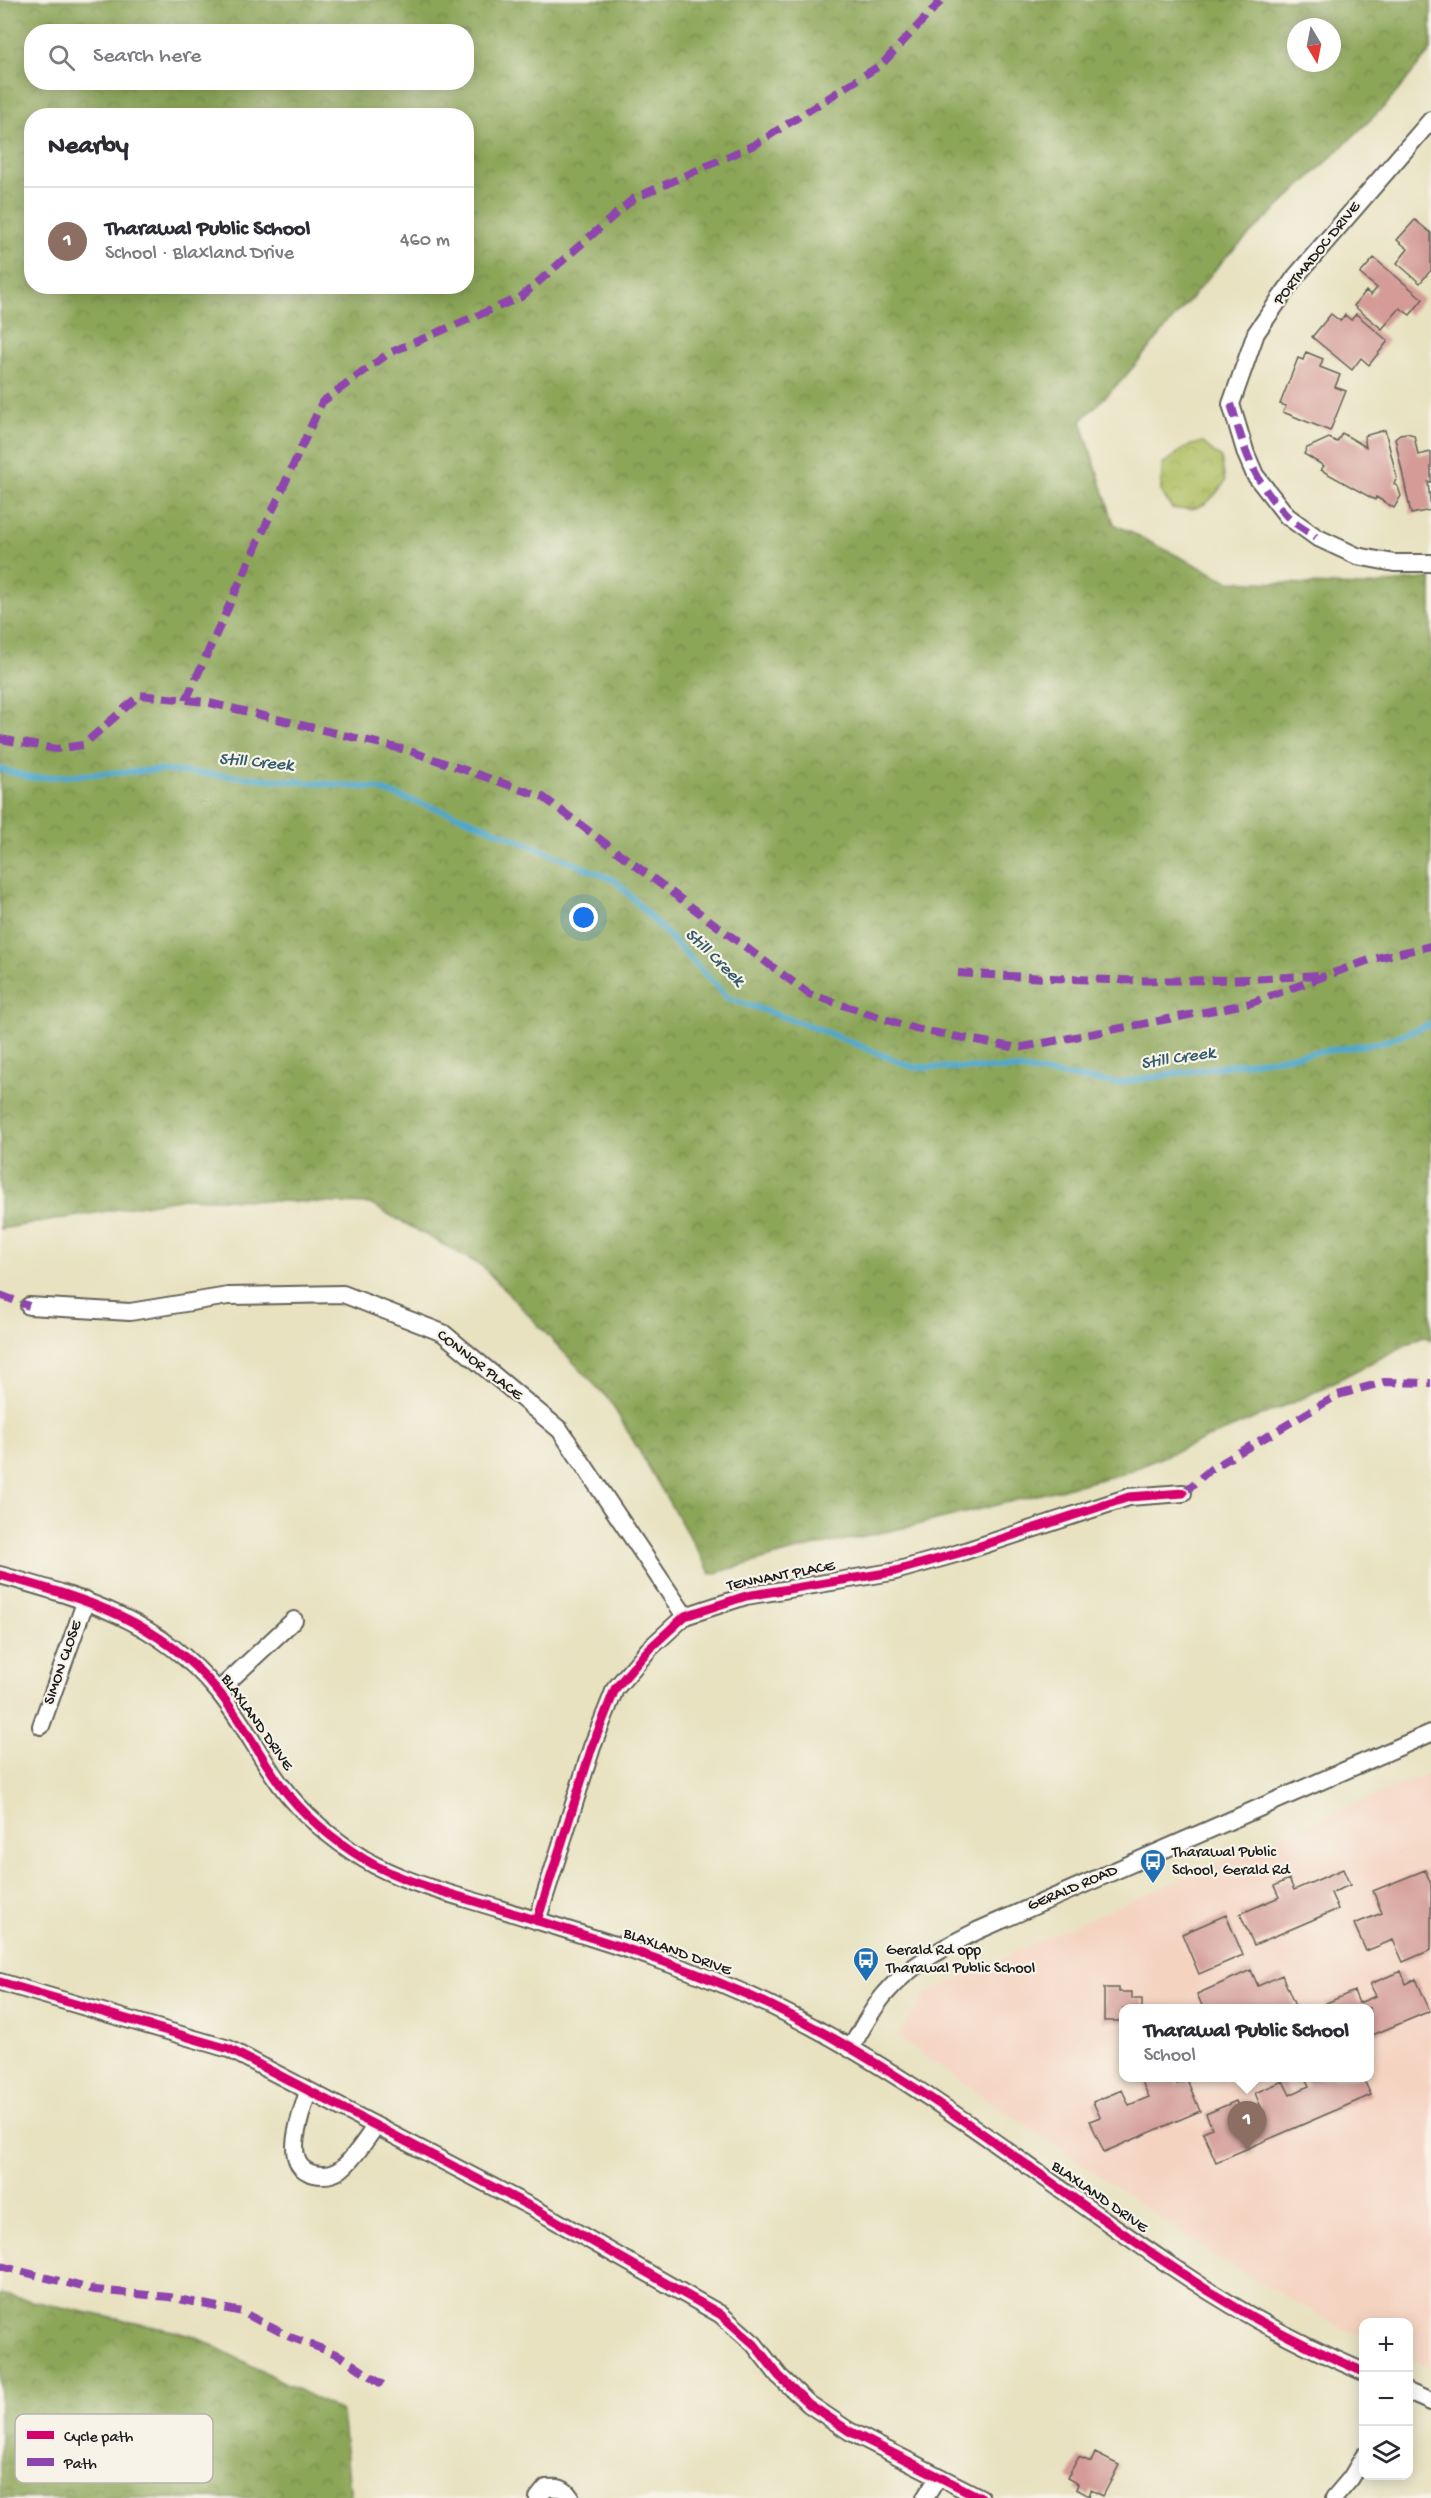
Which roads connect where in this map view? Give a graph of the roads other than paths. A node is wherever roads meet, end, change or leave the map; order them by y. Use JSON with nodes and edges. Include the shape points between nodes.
{"nodes":[{"id":1,"x":1431,"y":120,"type":"edge"},
{"id":2,"x":1431,"y":562,"type":"edge"},
{"id":3,"x":29,"y":1306,"type":"dead end"},
{"id":4,"x":1183,"y":1493,"type":"dead end"},
{"id":5,"x":0,"y":1575,"type":"edge"},
{"id":6,"x":86,"y":1600,"type":"junction"},
{"id":7,"x":685,"y":1616,"type":"junction"},
{"id":8,"x":294,"y":1620,"type":"dead end"},
{"id":9,"x":218,"y":1690,"type":"junction"},
{"id":10,"x":41,"y":1726,"type":"dead end"},
{"id":11,"x":1431,"y":1733,"type":"edge"},
{"id":12,"x":537,"y":1921,"type":"junction"},
{"id":13,"x":0,"y":1982,"type":"edge"},
{"id":14,"x":850,"y":2049,"type":"junction"},
{"id":15,"x":308,"y":2091,"type":"junction"},
{"id":16,"x":376,"y":2126,"type":"junction"},
{"id":17,"x":1359,"y":2370,"type":"edge"},
{"id":18,"x":1413,"y":2394,"type":"edge"},
{"id":19,"x":1431,"y":2402,"type":"edge"},
{"id":20,"x":1359,"y":2464,"type":"edge"},
{"id":21,"x":938,"y":2477,"type":"junction"},
{"id":22,"x":538,"y":2498,"type":"edge"},
{"id":23,"x":571,"y":2498,"type":"edge"},
{"id":24,"x":925,"y":2498,"type":"edge"},
{"id":25,"x":981,"y":2498,"type":"edge"},
{"id":26,"x":1334,"y":2498,"type":"edge"}],
"edges":[{"from":1,"to":2,"type":"street","name":"PORTMADOC DRIVE","via":[[1296,276],[1256,333],[1231,404],[1255,475],[1287,516],[1316,537],[1357,556]]},
{"from":3,"to":7,"type":"street","name":"CONNOR PLACE","via":[[130,1312],[228,1296],[343,1294],[443,1333],[560,1430]]},
{"from":4,"to":7,"type":"street","name":"TENNANT PLACE","via":[[1129,1497],[892,1572],[746,1596]]},
{"from":5,"to":6,"type":"street","name":"BLAXLAND DRIVE"},
{"from":6,"to":9,"type":"street","name":"BLAXLAND DRIVE","via":[[141,1624],[182,1654]]},
{"from":6,"to":10,"type":"street","name":"SIMON CLOSE"},
{"from":7,"to":12,"type":"street","name":"TENNANT PLACE","via":[[649,1649],[615,1689],[592,1747]]},
{"from":8,"to":9,"type":"street"},
{"from":9,"to":12,"type":"street","name":"BLAXLAND DRIVE","via":[[282,1788],[323,1830],[366,1860],[418,1883]]},
{"from":11,"to":14,"type":"street","name":"GERALD ROAD","via":[[940,1949],[908,1971],[884,1995]]},
{"from":12,"to":14,"type":"street","name":"BLAXLAND DRIVE","via":[[653,1957],[714,1981],[774,2007]]},
{"from":13,"to":15,"type":"street","via":[[229,2049]]},
{"from":14,"to":17,"type":"street","name":"BLAXLAND DRIVE","via":[[911,2085],[1188,2277],[1258,2320]]},
{"from":15,"to":16,"type":"street"},
{"from":15,"to":16,"type":"street","via":[[294,2150],[302,2168],[310,2173],[339,2171]]},
{"from":16,"to":21,"type":"street","via":[[537,2210],[720,2313],[809,2404],[849,2431]]},
{"from":18,"to":19,"type":"street"},
{"from":20,"to":26,"type":"street"},
{"from":21,"to":24,"type":"street"},
{"from":21,"to":25,"type":"street"},
{"from":22,"to":23,"type":"street","via":[[546,2488],[558,2487]]}]}
